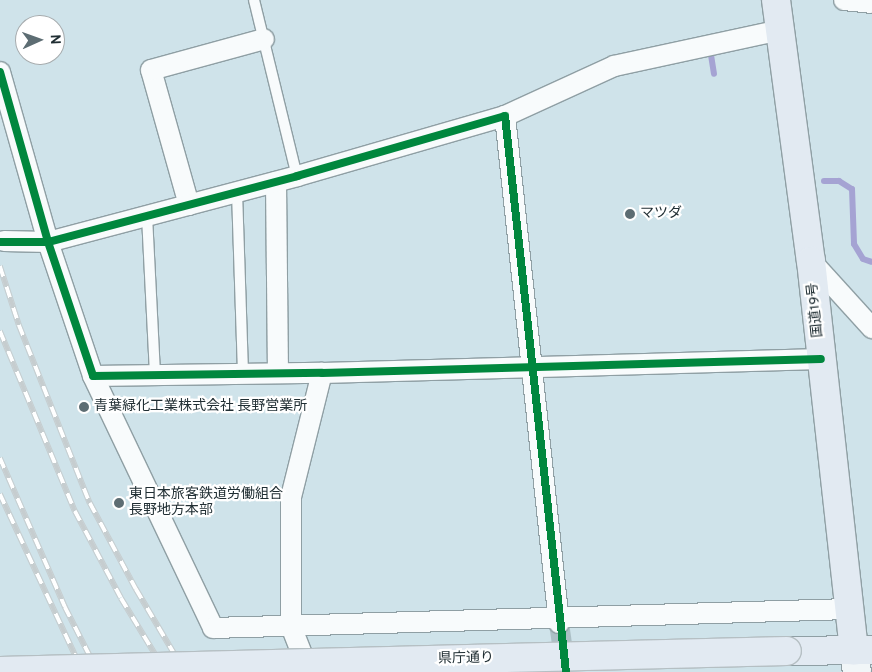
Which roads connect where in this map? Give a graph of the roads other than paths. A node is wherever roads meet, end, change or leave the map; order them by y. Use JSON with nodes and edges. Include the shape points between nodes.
{"nodes":[{"id":1,"x":254,"y":0,"type":"edge"},
{"id":2,"x":776,"y":0,"type":"edge"},
{"id":3,"x":844,"y":0,"type":"edge"},
{"id":4,"x":872,"y":3,"type":"edge"},
{"id":5,"x":781,"y":30,"type":"junction"},
{"id":6,"x":264,"y":39,"type":"junction"},
{"id":7,"x":0,"y":72,"type":"edge"},
{"id":8,"x":505,"y":116,"type":"junction"},
{"id":9,"x":297,"y":176,"type":"junction"},
{"id":10,"x":276,"y":182,"type":"junction"},
{"id":11,"x":237,"y":192,"type":"junction"},
{"id":12,"x":189,"y":205,"type":"junction"},
{"id":13,"x":147,"y":216,"type":"junction"},
{"id":14,"x":4,"y":242,"type":"dead end"},
{"id":15,"x":48,"y":242,"type":"junction"},
{"id":16,"x":811,"y":261,"type":"junction"},
{"id":17,"x":872,"y":328,"type":"edge"},
{"id":18,"x":821,"y":359,"type":"junction"},
{"id":19,"x":532,"y":368,"type":"junction"},
{"id":20,"x":278,"y":372,"type":"junction"},
{"id":21,"x":243,"y":373,"type":"junction"},
{"id":22,"x":155,"y":374,"type":"junction"},
{"id":23,"x":322,"y":374,"type":"junction"},
{"id":24,"x":93,"y":376,"type":"junction"},
{"id":25,"x":848,"y":609,"type":"junction"},
{"id":26,"x":559,"y":620,"type":"junction"},
{"id":27,"x":291,"y":626,"type":"junction"},
{"id":28,"x":861,"y":658,"type":"edge"},
{"id":29,"x":125,"y":669,"type":"edge"},
{"id":30,"x":0,"y":671,"type":"edge"},
{"id":31,"x":309,"y":672,"type":"edge"}],
"edges":[{"from":1,"to":6,"type":"lane"},
{"from":2,"to":5,"type":"highway","name":"国道19号"},
{"from":3,"to":4,"type":"street"},
{"from":5,"to":8,"type":"street","via":[[614,66]]},
{"from":5,"to":16,"type":"highway","name":"国道19号"},
{"from":6,"to":9,"type":"lane"},
{"from":6,"to":12,"type":"street","via":[[151,70]]},
{"from":7,"to":15,"type":"street"},
{"from":8,"to":9,"type":"street"},
{"from":8,"to":19,"type":"street"},
{"from":9,"to":10,"type":"street"},
{"from":10,"to":11,"type":"street"},
{"from":10,"to":20,"type":"street"},
{"from":11,"to":12,"type":"street"},
{"from":11,"to":21,"type":"lane"},
{"from":12,"to":13,"type":"street"},
{"from":13,"to":15,"type":"street"},
{"from":13,"to":22,"type":"lane"},
{"from":14,"to":15,"type":"street"},
{"from":15,"to":24,"type":"street"},
{"from":16,"to":17,"type":"street"},
{"from":16,"to":18,"type":"highway","name":"国道19号"},
{"from":18,"to":19,"type":"street"},
{"from":18,"to":25,"type":"highway","name":"国道19号"},
{"from":19,"to":23,"type":"street"},
{"from":19,"to":26,"type":"street"},
{"from":20,"to":21,"type":"street"},
{"from":20,"to":23,"type":"street"},
{"from":21,"to":22,"type":"street"},
{"from":22,"to":24,"type":"street"},
{"from":23,"to":27,"type":"street","via":[[291,496]]},
{"from":24,"to":27,"type":"street","via":[[213,628]]},
{"from":25,"to":26,"type":"street"},
{"from":25,"to":28,"type":"highway","name":"国道19号"},
{"from":26,"to":27,"type":"street"},
{"from":27,"to":31,"type":"street"},
{"from":28,"to":29,"type":"highway","name":"県庁通り","bridge":true,"via":[[787,651]]},
{"from":29,"to":30,"type":"highway","name":"県庁通り","bridge":true}]}
